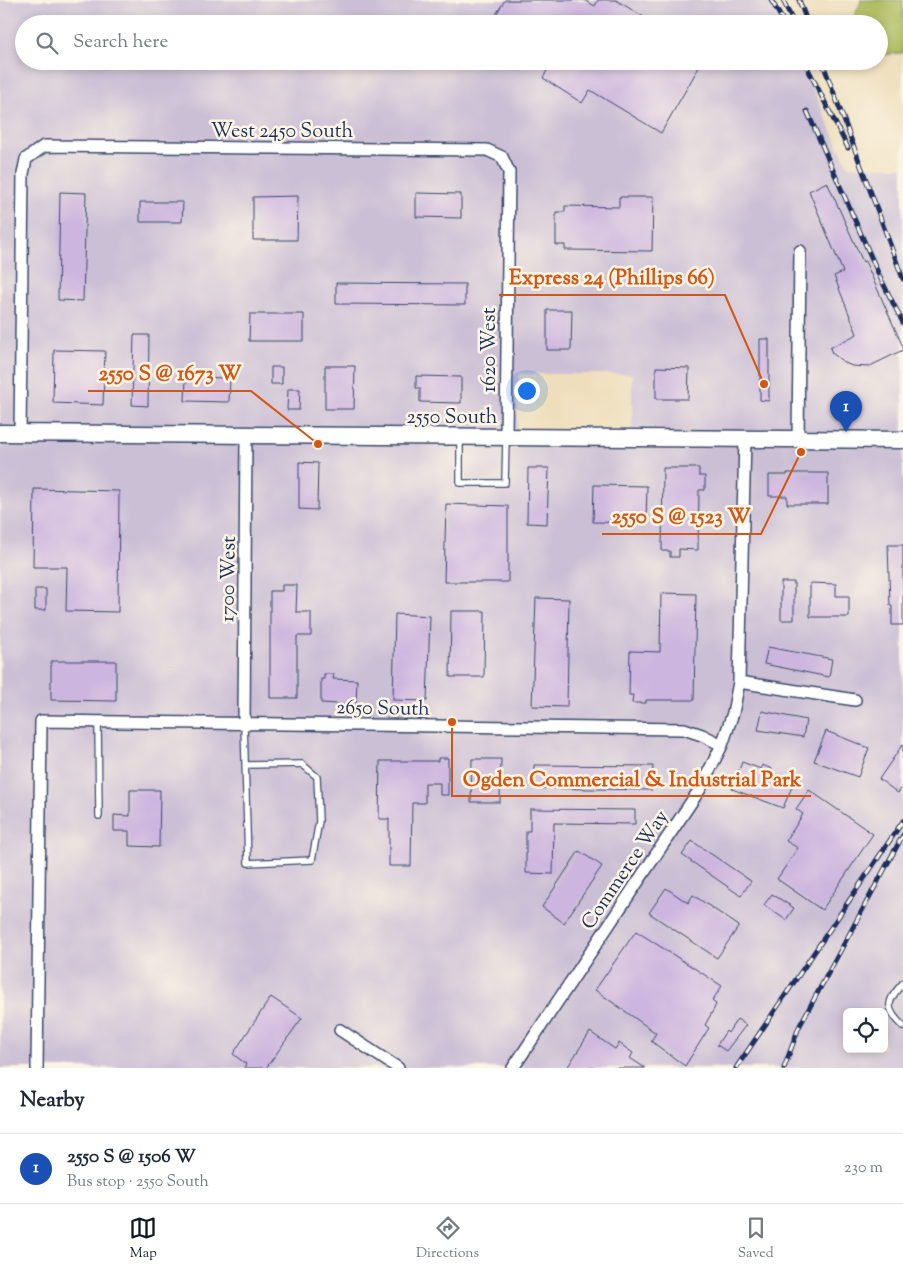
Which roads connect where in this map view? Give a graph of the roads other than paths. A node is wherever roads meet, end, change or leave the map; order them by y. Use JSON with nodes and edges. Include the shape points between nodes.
{"nodes":[{"id":1,"x":509,"y":172,"type":"joint"},
{"id":2,"x":800,"y":251,"type":"dead end"},
{"id":3,"x":0,"y":434,"type":"edge"},
{"id":4,"x":20,"y":434,"type":"junction"},
{"id":5,"x":246,"y":436,"type":"junction"},
{"id":6,"x":460,"y":437,"type":"junction"},
{"id":7,"x":506,"y":437,"type":"junction"},
{"id":8,"x":745,"y":439,"type":"junction"},
{"id":9,"x":798,"y":440,"type":"junction"},
{"id":10,"x":903,"y":440,"type":"edge"},
{"id":11,"x":739,"y":682,"type":"junction"},
{"id":12,"x":855,"y":700,"type":"dead end"},
{"id":13,"x":98,"y":722,"type":"junction"},
{"id":14,"x":244,"y":724,"type":"junction"},
{"id":15,"x":722,"y":745,"type":"junction"},
{"id":16,"x":246,"y":765,"type":"junction"},
{"id":17,"x":99,"y":816,"type":"dead end"},
{"id":18,"x":903,"y":983,"type":"edge"},
{"id":19,"x":903,"y":1026,"type":"edge"},
{"id":20,"x":340,"y":1030,"type":"dead end"},
{"id":21,"x":37,"y":1068,"type":"edge"},
{"id":22,"x":398,"y":1068,"type":"edge"},
{"id":23,"x":512,"y":1068,"type":"edge"}],
"edges":[{"from":1,"to":4,"type":"street","name":"West 2450 South","via":[[502,157],[487,150],[44,146],[26,159],[23,174]]},
{"from":1,"to":7,"type":"street","name":"1620 West"},
{"from":2,"to":9,"type":"street"},
{"from":3,"to":4,"type":"main road","name":"2550 South"},
{"from":4,"to":5,"type":"main road","name":"2550 South"},
{"from":5,"to":6,"type":"main road","name":"2550 South"},
{"from":5,"to":14,"type":"street","name":"1700 West"},
{"from":6,"to":7,"type":"main road","name":"2550 South"},
{"from":6,"to":7,"type":"lane","via":[[460,483],[505,483]]},
{"from":7,"to":8,"type":"main road","name":"2550 South"},
{"from":8,"to":9,"type":"main road","name":"2550 South"},
{"from":8,"to":11,"type":"street","name":"Commerce Way"},
{"from":9,"to":10,"type":"main road","name":"2550 South"},
{"from":11,"to":12,"type":"street"},
{"from":11,"to":15,"type":"street","name":"Commerce Way"},
{"from":13,"to":14,"type":"street","name":"2650 South"},
{"from":13,"to":17,"type":"lane"},
{"from":13,"to":21,"type":"street","name":"2650 South","via":[[41,721]]},
{"from":14,"to":15,"type":"street","name":"2650 South","via":[[684,729]]},
{"from":14,"to":16,"type":"lane"},
{"from":15,"to":23,"type":"street","name":"Commerce Way","via":[[700,789]]},
{"from":16,"to":16,"type":"lane","via":[[248,863],[312,860],[319,821],[317,777],[302,764]]},
{"from":18,"to":19,"type":"lane","via":[[890,997],[889,1009]]},
{"from":20,"to":22,"type":"street"}]}
